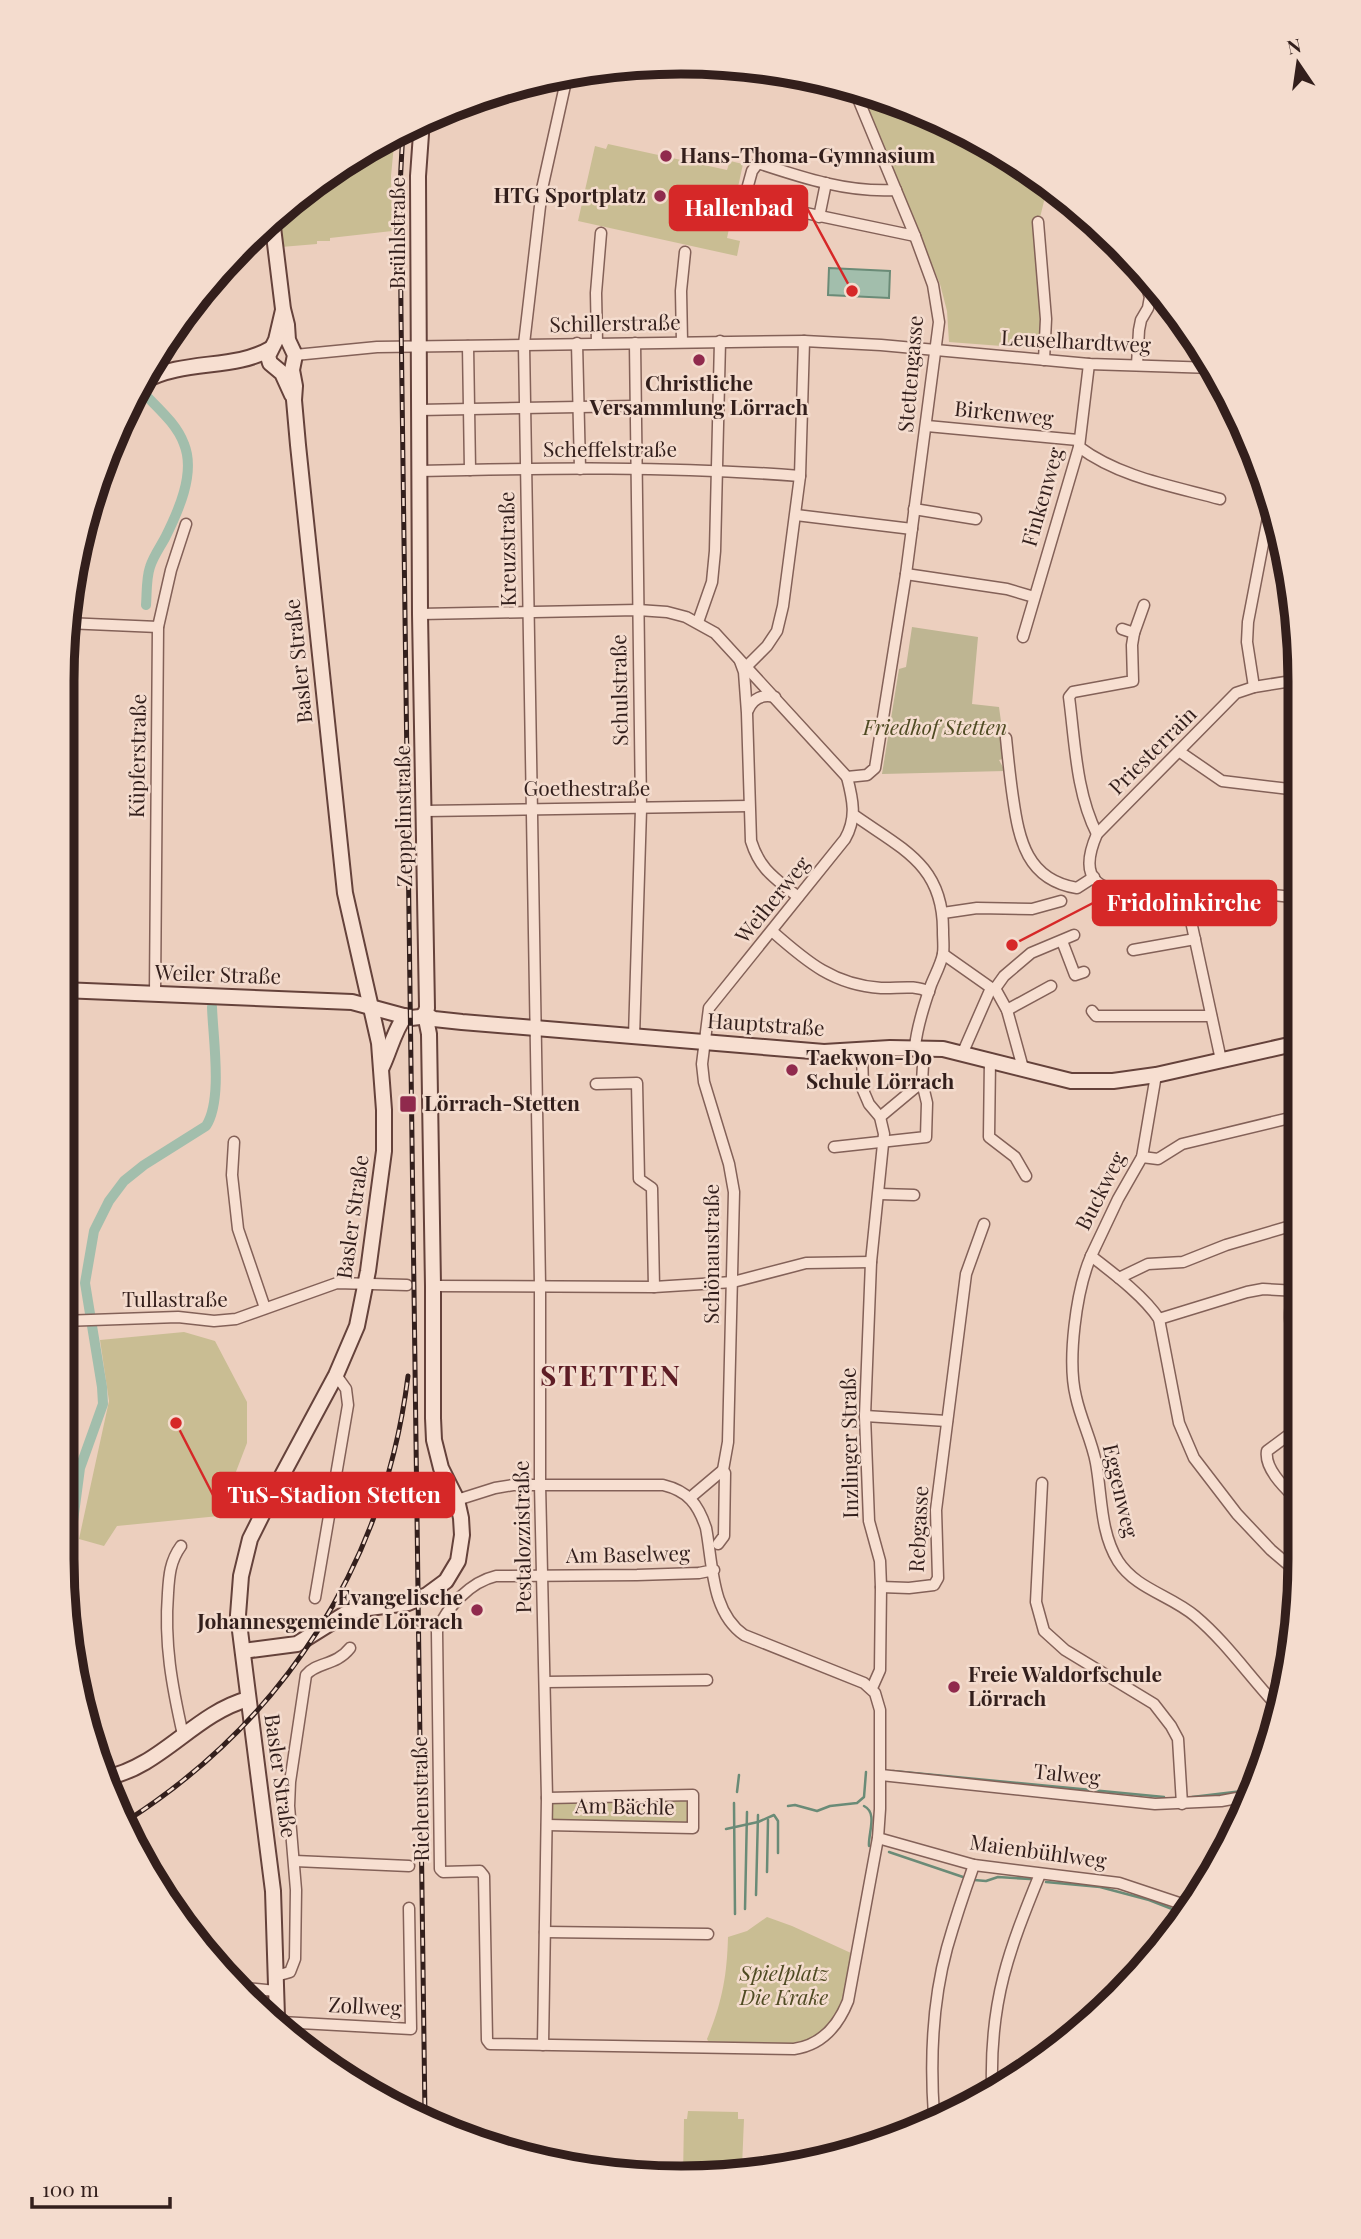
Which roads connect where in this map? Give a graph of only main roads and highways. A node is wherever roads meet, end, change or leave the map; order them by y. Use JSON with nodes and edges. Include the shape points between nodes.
{"nodes":[{"id":1,"x":421,"y":132,"type":"edge"},
{"id":2,"x":273,"y":230,"type":"edge"},
{"id":3,"x":283,"y":309,"type":"junction"},
{"id":4,"x":420,"y":346,"type":"joint"},
{"id":5,"x":293,"y":355,"type":"junction"},
{"id":6,"x":272,"y":357,"type":"junction"},
{"id":7,"x":156,"y":376,"type":"edge"},
{"id":8,"x":294,"y":400,"type":"junction"},
{"id":9,"x":74,"y":990,"type":"edge"},
{"id":10,"x":372,"y":1006,"type":"junction"},
{"id":11,"x":425,"y":1014,"type":"junction"},
{"id":12,"x":405,"y":1016,"type":"junction"},
{"id":13,"x":1288,"y":1045,"type":"edge"},
{"id":14,"x":381,"y":1068,"type":"junction"},
{"id":15,"x":243,"y":1651,"type":"junction"},
{"id":16,"x":248,"y":1699,"type":"junction"},
{"id":17,"x":114,"y":1776,"type":"edge"},
{"id":18,"x":277,"y":2012,"type":"edge"}],
"edges":[{"from":1,"to":4,"type":"main road","name":"Brühlstraße"},
{"from":2,"to":3,"type":"main road","name":"Basler Straße"},
{"from":3,"to":5,"type":"main road","name":"Basler Straße"},
{"from":3,"to":6,"type":"main road","name":"Basler Straße"},
{"from":4,"to":11,"type":"main road","name":"Zeppelinstraße"},
{"from":5,"to":6,"type":"main road","via":[[286,369]]},
{"from":5,"to":6,"type":"main road","via":[[282,342]]},
{"from":5,"to":8,"type":"main road","name":"Basler Straße"},
{"from":6,"to":7,"type":"main road","via":[[170,370]]},
{"from":6,"to":8,"type":"main road","name":"Basler Straße"},
{"from":8,"to":10,"type":"main road","name":"Basler Straße","via":[[345,893]]},
{"from":9,"to":10,"type":"main road","name":"Weiler Straße"},
{"from":10,"to":12,"type":"main road","name":"Hauptstraße"},
{"from":10,"to":14,"type":"main road","name":"Basler Straße"},
{"from":11,"to":12,"type":"main road","name":"Hauptstraße"},
{"from":11,"to":13,"type":"main road","name":"Hauptstraße","via":[[434,1019],[824,1052],[920,1048],[964,1052],[1071,1082],[1090,1083],[1156,1075]]},
{"from":11,"to":15,"type":"main road","name":"Zeppelinstraße","via":[[434,1440],[457,1500],[462,1535],[458,1561],[446,1581],[399,1606],[345,1614],[297,1644]]},
{"from":12,"to":14,"type":"main road"},
{"from":14,"to":15,"type":"main road","name":"Basler Straße","via":[[383,1167],[357,1326],[250,1539],[239,1599]]},
{"from":15,"to":16,"type":"main road","name":"Basler Straße"},
{"from":16,"to":17,"type":"main road","via":[[229,1704],[139,1767]]},
{"from":16,"to":18,"type":"main road","name":"Basler Straße","via":[[270,1853]]}]}
